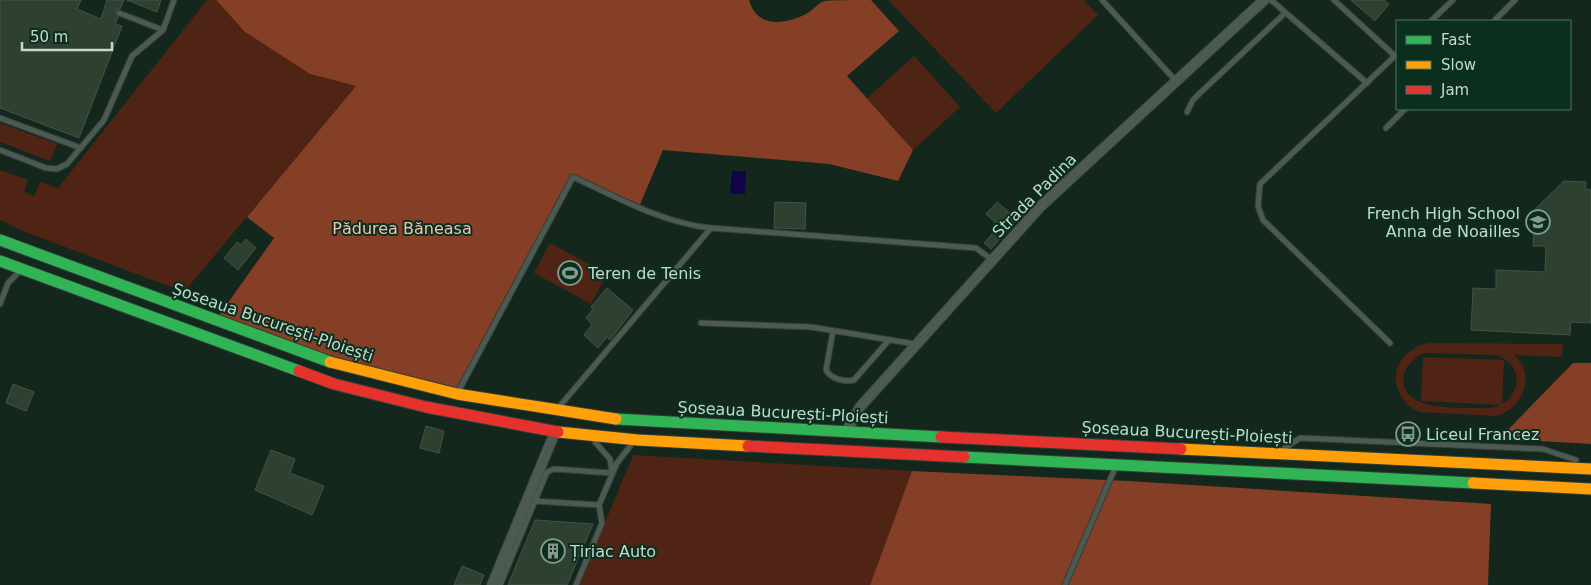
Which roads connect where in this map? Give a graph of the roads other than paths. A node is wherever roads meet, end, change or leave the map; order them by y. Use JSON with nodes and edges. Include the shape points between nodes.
{"nodes":[{"id":1,"x":174,"y":0,"type":"edge"},
{"id":2,"x":1102,"y":0,"type":"edge"},
{"id":3,"x":1264,"y":0,"type":"edge"},
{"id":4,"x":1271,"y":0,"type":"edge"},
{"id":5,"x":1334,"y":0,"type":"edge"},
{"id":6,"x":1453,"y":0,"type":"edge"},
{"id":7,"x":1515,"y":0,"type":"edge"},
{"id":8,"x":119,"y":13,"type":"dead end"},
{"id":9,"x":1285,"y":13,"type":"junction"},
{"id":10,"x":1432,"y":20,"type":"edge"},
{"id":11,"x":1495,"y":20,"type":"edge"},
{"id":12,"x":163,"y":30,"type":"junction"},
{"id":13,"x":1396,"y":55,"type":"edge"},
{"id":14,"x":1176,"y":81,"type":"junction"},
{"id":15,"x":1367,"y":83,"type":"junction"},
{"id":16,"x":1405,"y":110,"type":"edge"},
{"id":17,"x":1187,"y":112,"type":"dead end"},
{"id":18,"x":0,"y":118,"type":"edge"},
{"id":19,"x":1386,"y":128,"type":"dead end"},
{"id":20,"x":80,"y":148,"type":"junction"},
{"id":21,"x":0,"y":150,"type":"edge"},
{"id":22,"x":711,"y":228,"type":"junction"},
{"id":23,"x":0,"y":240,"type":"edge"},
{"id":24,"x":991,"y":259,"type":"junction"},
{"id":25,"x":0,"y":261,"type":"edge"},
{"id":26,"x":22,"y":269,"type":"junction"},
{"id":27,"x":0,"y":302,"type":"edge"},
{"id":28,"x":700,"y":323,"type":"dead end"},
{"id":29,"x":833,"y":331,"type":"junction"},
{"id":30,"x":889,"y":340,"type":"junction"},
{"id":31,"x":1390,"y":343,"type":"dead end"},
{"id":32,"x":916,"y":344,"type":"junction"},
{"id":33,"x":456,"y":394,"type":"junction"},
{"id":34,"x":555,"y":411,"type":"junction"},
{"id":35,"x":555,"y":432,"type":"junction"},
{"id":36,"x":846,"y":432,"type":"junction"},
{"id":37,"x":588,"y":436,"type":"junction"},
{"id":38,"x":638,"y":440,"type":"junction"},
{"id":39,"x":1278,"y":453,"type":"junction"},
{"id":40,"x":1117,"y":463,"type":"junction"},
{"id":41,"x":1591,"y":467,"type":"edge"},
{"id":42,"x":612,"y":473,"type":"junction"},
{"id":43,"x":1591,"y":489,"type":"edge"},
{"id":44,"x":534,"y":501,"type":"junction"},
{"id":45,"x":599,"y":506,"type":"junction"},
{"id":46,"x":492,"y":585,"type":"edge"},
{"id":47,"x":500,"y":585,"type":"edge"},
{"id":48,"x":576,"y":585,"type":"edge"},
{"id":49,"x":1065,"y":585,"type":"edge"}],
"edges":[{"from":1,"to":12,"type":"lane"},
{"from":2,"to":14,"type":"lane"},
{"from":3,"to":14,"type":"street","name":"Strada Padina"},
{"from":4,"to":9,"type":"lane"},
{"from":5,"to":13,"type":"lane"},
{"from":6,"to":10,"type":"lane"},
{"from":7,"to":11,"type":"lane"},
{"from":8,"to":12,"type":"lane"},
{"from":9,"to":15,"type":"lane"},
{"from":9,"to":17,"type":"lane","via":[[1193,100]]},
{"from":12,"to":20,"type":"lane","via":[[132,56],[104,120]]},
{"from":13,"to":15,"type":"lane"},
{"from":14,"to":24,"type":"street","name":"Strada Padina","via":[[1041,206]]},
{"from":15,"to":31,"type":"lane","via":[[1260,184],[1258,206],[1263,220]]},
{"from":16,"to":19,"type":"lane"},
{"from":18,"to":20,"type":"lane"},
{"from":20,"to":21,"type":"lane","via":[[67,164],[57,169],[46,168]]},
{"from":22,"to":24,"type":"lane","via":[[976,248]]},
{"from":22,"to":33,"type":"lane","via":[[688,225],[639,208],[573,177]]},
{"from":22,"to":34,"type":"lane"},
{"from":23,"to":33,"type":"highway","name":"Șoseaua București-Ploiești","via":[[324,360]]},
{"from":24,"to":32,"type":"street","name":"Strada Padina"},
{"from":25,"to":26,"type":"highway"},
{"from":26,"to":27,"type":"lane","via":[[8,283]]},
{"from":26,"to":35,"type":"highway","via":[[334,384],[426,407]]},
{"from":28,"to":29,"type":"lane","via":[[811,327]]},
{"from":29,"to":30,"type":"lane"},
{"from":29,"to":30,"type":"lane","via":[[826,370],[830,376],[846,382],[854,380]]},
{"from":30,"to":32,"type":"lane"},
{"from":32,"to":36,"type":"street","name":"Strada Padina","via":[[860,407]]},
{"from":33,"to":34,"type":"highway","name":"Șoseaua București-Ploiești"},
{"from":34,"to":36,"type":"highway","name":"Șoseaua București-Ploiești","via":[[598,418]]},
{"from":35,"to":37,"type":"highway"},
{"from":35,"to":46,"type":"street"},
{"from":36,"to":39,"type":"highway","name":"Șoseaua București-Ploiești"},
{"from":37,"to":38,"type":"highway"},
{"from":37,"to":42,"type":"lane","via":[[606,454]]},
{"from":38,"to":40,"type":"highway"},
{"from":38,"to":42,"type":"lane","via":[[626,450]]},
{"from":39,"to":41,"type":"highway","name":"Șoseaua București-Ploiești"},
{"from":39,"to":41,"type":"lane","via":[[1300,438],[1308,438],[1543,449]]},
{"from":40,"to":43,"type":"highway"},
{"from":40,"to":49,"type":"lane"},
{"from":42,"to":44,"type":"lane","via":[[550,470]]},
{"from":42,"to":45,"type":"lane"},
{"from":44,"to":45,"type":"lane"},
{"from":44,"to":47,"type":"lane"},
{"from":45,"to":48,"type":"lane","via":[[602,524]]}]}
